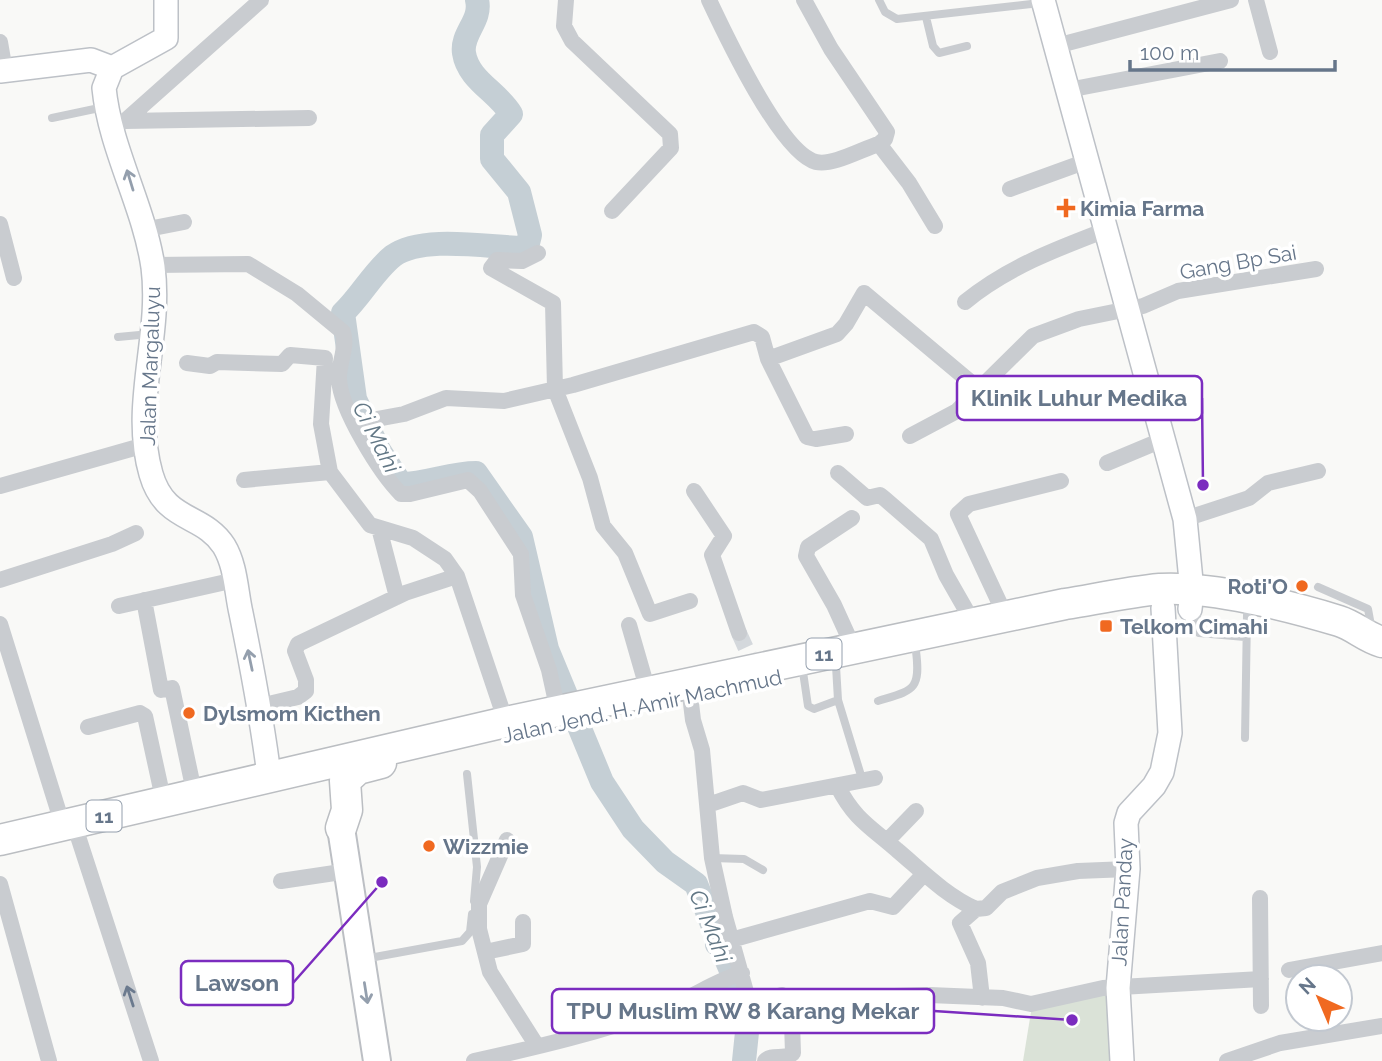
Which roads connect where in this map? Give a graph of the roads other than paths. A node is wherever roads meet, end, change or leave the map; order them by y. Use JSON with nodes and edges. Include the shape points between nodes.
{"nodes":[{"id":1,"x":166,"y":0,"type":"edge"},
{"id":2,"x":261,"y":0,"type":"edge"},
{"id":3,"x":566,"y":0,"type":"edge"},
{"id":4,"x":709,"y":0,"type":"edge"},
{"id":5,"x":804,"y":0,"type":"edge"},
{"id":6,"x":879,"y":0,"type":"edge"},
{"id":7,"x":967,"y":0,"type":"edge"},
{"id":8,"x":1231,"y":0,"type":"edge"},
{"id":9,"x":1255,"y":0,"type":"edge"},
{"id":10,"x":1048,"y":1,"type":"edge"},
{"id":11,"x":971,"y":12,"type":"junction"},
{"id":12,"x":926,"y":17,"type":"junction"},
{"id":13,"x":0,"y":42,"type":"edge"},
{"id":14,"x":967,"y":46,"type":"dead end"},
{"id":15,"x":1056,"y":46,"type":"junction"},
{"id":16,"x":1270,"y":52,"type":"dead end"},
{"id":17,"x":1220,"y":61,"type":"dead end"},
{"id":18,"x":113,"y":68,"type":"junction"},
{"id":19,"x":3,"y":71,"type":"edge"},
{"id":20,"x":1068,"y":90,"type":"junction"},
{"id":21,"x":51,"y":118,"type":"dead end"},
{"id":22,"x":115,"y":118,"type":"junction"},
{"id":23,"x":309,"y":118,"type":"dead end"},
{"id":24,"x":879,"y":144,"type":"junction"},
{"id":25,"x":1087,"y":161,"type":"junction"},
{"id":26,"x":1010,"y":189,"type":"dead end"},
{"id":27,"x":612,"y":211,"type":"dead end"},
{"id":28,"x":184,"y":222,"type":"dead end"},
{"id":29,"x":0,"y":224,"type":"edge"},
{"id":30,"x":935,"y":226,"type":"dead end"},
{"id":31,"x":144,"y":230,"type":"junction"},
{"id":32,"x":1106,"y":230,"type":"junction"},
{"id":33,"x":538,"y":253,"type":"dead end"},
{"id":34,"x":153,"y":265,"type":"junction"},
{"id":35,"x":1316,"y":269,"type":"dead end"},
{"id":36,"x":14,"y":278,"type":"dead end"},
{"id":37,"x":965,"y":302,"type":"dead end"},
{"id":38,"x":1127,"y":310,"type":"junction"},
{"id":39,"x":150,"y":334,"type":"junction"},
{"id":40,"x":118,"y":337,"type":"dead end"},
{"id":41,"x":332,"y":359,"type":"junction"},
{"id":42,"x":768,"y":359,"type":"junction"},
{"id":43,"x":187,"y":363,"type":"dead end"},
{"id":44,"x":555,"y":389,"type":"junction"},
{"id":45,"x":981,"y":391,"type":"junction"},
{"id":46,"x":364,"y":421,"type":"junction"},
{"id":47,"x":846,"y":434,"type":"dead end"},
{"id":48,"x":910,"y":436,"type":"dead end"},
{"id":49,"x":1162,"y":440,"type":"junction"},
{"id":50,"x":145,"y":445,"type":"junction"},
{"id":51,"x":1107,"y":463,"type":"dead end"},
{"id":52,"x":1318,"y":471,"type":"dead end"},
{"id":53,"x":330,"y":472,"type":"junction"},
{"id":54,"x":838,"y":473,"type":"dead end"},
{"id":55,"x":244,"y":480,"type":"dead end"},
{"id":56,"x":1061,"y":481,"type":"dead end"},
{"id":57,"x":0,"y":485,"type":"edge"},
{"id":58,"x":694,"y":491,"type":"dead end"},
{"id":59,"x":852,"y":518,"type":"dead end"},
{"id":60,"x":1185,"y":519,"type":"junction"},
{"id":61,"x":379,"y":528,"type":"junction"},
{"id":62,"x":136,"y":533,"type":"dead end"},
{"id":63,"x":457,"y":576,"type":"junction"},
{"id":64,"x":0,"y":580,"type":"edge"},
{"id":65,"x":235,"y":580,"type":"junction"},
{"id":66,"x":1318,"y":587,"type":"dead end"},
{"id":67,"x":397,"y":597,"type":"junction"},
{"id":68,"x":144,"y":600,"type":"junction"},
{"id":69,"x":690,"y":601,"type":"dead end"},
{"id":70,"x":1181,"y":601,"type":"junction"},
{"id":71,"x":119,"y":606,"type":"dead end"},
{"id":72,"x":1006,"y":617,"type":"junction"},
{"id":73,"x":0,"y":624,"type":"edge"},
{"id":74,"x":974,"y":624,"type":"junction"},
{"id":75,"x":629,"y":625,"type":"dead end"},
{"id":76,"x":1246,"y":626,"type":"junction"},
{"id":77,"x":739,"y":633,"type":"tunnel mouth"},
{"id":78,"x":1373,"y":639,"type":"edge"},
{"id":79,"x":3,"y":646,"type":"edge"},
{"id":80,"x":916,"y":651,"type":"junction"},
{"id":81,"x":845,"y":657,"type":"junction"},
{"id":82,"x":803,"y":672,"type":"junction"},
{"id":83,"x":648,"y":691,"type":"junction"},
{"id":84,"x":690,"y":695,"type":"junction"},
{"id":85,"x":838,"y":700,"type":"junction"},
{"id":86,"x":878,"y":701,"type":"dead end"},
{"id":87,"x":260,"y":706,"type":"junction"},
{"id":88,"x":573,"y":712,"type":"junction"},
{"id":89,"x":506,"y":722,"type":"junction"},
{"id":90,"x":88,"y":727,"type":"dead end"},
{"id":91,"x":1245,"y":738,"type":"dead end"},
{"id":92,"x":467,"y":774,"type":"dead end"},
{"id":93,"x":269,"y":775,"type":"junction"},
{"id":94,"x":869,"y":780,"type":"joint"},
{"id":95,"x":838,"y":787,"type":"junction"},
{"id":96,"x":202,"y":794,"type":"junction"},
{"id":97,"x":164,"y":803,"type":"junction"},
{"id":98,"x":708,"y":805,"type":"junction"},
{"id":99,"x":916,"y":811,"type":"dead end"},
{"id":100,"x":68,"y":825,"type":"junction"},
{"id":101,"x":341,"y":828,"type":"junction"},
{"id":102,"x":0,"y":840,"type":"edge"},
{"id":103,"x":507,"y":840,"type":"dead end"},
{"id":104,"x":887,"y":841,"type":"junction"},
{"id":105,"x":712,"y":858,"type":"junction"},
{"id":106,"x":1128,"y":869,"type":"junction"},
{"id":107,"x":763,"y":870,"type":"dead end"},
{"id":108,"x":348,"y":871,"type":"junction"},
{"id":109,"x":923,"y":875,"type":"junction"},
{"id":110,"x":281,"y":881,"type":"dead end"},
{"id":111,"x":0,"y":884,"type":"edge"},
{"id":112,"x":1260,"y":898,"type":"dead end"},
{"id":113,"x":981,"y":909,"type":"junction"},
{"id":114,"x":523,"y":922,"type":"dead end"},
{"id":115,"x":732,"y":940,"type":"junction"},
{"id":116,"x":485,"y":952,"type":"junction"},
{"id":117,"x":1382,"y":953,"type":"edge"},
{"id":118,"x":361,"y":959,"type":"junction"},
{"id":119,"x":1327,"y":963,"type":"edge"},
{"id":120,"x":735,"y":975,"type":"junction"},
{"id":121,"x":1262,"y":979,"type":"junction"},
{"id":122,"x":1118,"y":988,"type":"junction"},
{"id":123,"x":982,"y":998,"type":"junction"},
{"id":124,"x":1261,"y":1006,"type":"dead end"},
{"id":125,"x":792,"y":1023,"type":"junction"},
{"id":126,"x":1382,"y":1026,"type":"edge"},
{"id":127,"x":537,"y":1046,"type":"junction"},
{"id":128,"x":49,"y":1061,"type":"edge"},
{"id":129,"x":151,"y":1061,"type":"edge"},
{"id":130,"x":377,"y":1061,"type":"edge"},
{"id":131,"x":474,"y":1061,"type":"edge"},
{"id":132,"x":765,"y":1061,"type":"edge"},
{"id":133,"x":1122,"y":1061,"type":"edge"},
{"id":134,"x":1227,"y":1061,"type":"edge"}],
"edges":[{"from":1,"to":18,"type":"main road","via":[[166,38]]},
{"from":2,"to":22,"type":"street"},
{"from":3,"to":27,"type":"street","via":[[564,26],[572,41],[672,140],[671,148]]},
{"from":4,"to":24,"type":"street","via":[[774,121],[809,159],[824,162]]},
{"from":5,"to":24,"type":"street","via":[[887,132]]},
{"from":6,"to":12,"type":"lane","via":[[890,17]]},
{"from":7,"to":11,"type":"lane"},
{"from":8,"to":15,"type":"street"},
{"from":9,"to":16,"type":"street"},
{"from":10,"to":11,"type":"lane"},
{"from":10,"to":15,"type":"main road","name":"Jalan Panday"},
{"from":11,"to":12,"type":"lane"},
{"from":12,"to":14,"type":"lane","via":[[933,46],[939,52]]},
{"from":13,"to":19,"type":"street"},
{"from":15,"to":20,"type":"main road","name":"Jalan Panday"},
{"from":17,"to":20,"type":"street"},
{"from":18,"to":19,"type":"main road","via":[[91,60]]},
{"from":18,"to":22,"type":"main road","name":"Jalan Margaluyu","via":[[104,88]]},
{"from":20,"to":25,"type":"main road","name":"Jalan Panday"},
{"from":21,"to":22,"type":"lane"},
{"from":22,"to":23,"type":"street"},
{"from":31,"to":22,"type":"main road","name":"Jalan Margaluyu","one_way":true},
{"from":24,"to":30,"type":"street"},
{"from":25,"to":26,"type":"street"},
{"from":25,"to":32,"type":"main road","name":"Jalan Panday"},
{"from":28,"to":31,"type":"street"},
{"from":29,"to":36,"type":"street"},
{"from":31,"to":34,"type":"main road","name":"Jalan Margaluyu"},
{"from":32,"to":37,"type":"street","via":[[989,281]]},
{"from":32,"to":38,"type":"main road","name":"Jalan Panday"},
{"from":33,"to":44,"type":"street","via":[[523,261],[497,260],[491,268],[553,303]]},
{"from":34,"to":39,"type":"main road","name":"Jalan Margaluyu","via":[[155,302]]},
{"from":34,"to":41,"type":"street","via":[[248,264],[297,294],[343,332],[345,341]]},
{"from":35,"to":38,"type":"street","name":"Gang Bp Sai","via":[[1178,291]]},
{"from":38,"to":45,"type":"street","name":"Gang Bp Sai","via":[[1032,336]]},
{"from":38,"to":49,"type":"main road","name":"Jalan Panday"},
{"from":39,"to":40,"type":"lane"},
{"from":39,"to":50,"type":"main road","name":"Jalan Margaluyu"},
{"from":41,"to":43,"type":"street","via":[[290,355],[282,364]]},
{"from":41,"to":46,"type":"street","via":[[340,387]]},
{"from":41,"to":53,"type":"street","via":[[321,424]]},
{"from":42,"to":44,"type":"street","via":[[760,334],[754,332]]},
{"from":42,"to":45,"type":"street","via":[[837,334],[864,293]]},
{"from":42,"to":47,"type":"street","via":[[807,437]]},
{"from":44,"to":46,"type":"street","via":[[504,401],[446,398],[404,414]]},
{"from":44,"to":69,"type":"street","via":[[590,478],[603,526],[625,552],[650,614]]},
{"from":45,"to":48,"type":"street","name":"Gang Bp Sai","via":[[957,411]]},
{"from":46,"to":88,"type":"street","via":[[363,442],[401,494],[468,480],[480,491],[521,554],[523,594],[549,670]]},
{"from":49,"to":51,"type":"street"},
{"from":49,"to":60,"type":"main road","name":"Jalan Panday"},
{"from":50,"to":57,"type":"street"},
{"from":50,"to":65,"type":"main road","name":"Jalan Margaluyu","via":[[158,491],[175,513],[213,533],[232,563]]},
{"from":52,"to":60,"type":"street","via":[[1268,483],[1250,498]]},
{"from":53,"to":55,"type":"street"},
{"from":53,"to":61,"type":"street","via":[[363,517]]},
{"from":54,"to":74,"type":"street","via":[[867,498],[880,495],[931,539]]},
{"from":56,"to":72,"type":"street","via":[[969,504],[958,514]]},
{"from":58,"to":77,"type":"street","via":[[724,536],[712,555]]},
{"from":59,"to":81,"type":"street","via":[[808,548],[806,556],[834,605]]},
{"from":60,"to":70,"type":"main road","name":"Jalan Panday"},
{"from":61,"to":63,"type":"street","via":[[413,538],[445,559]]},
{"from":61,"to":67,"type":"street"},
{"from":62,"to":64,"type":"street"},
{"from":63,"to":67,"type":"street"},
{"from":63,"to":89,"type":"street"},
{"from":65,"to":68,"type":"street"},
{"from":87,"to":65,"type":"main road","name":"Jalan Margaluyu","one_way":true},
{"from":66,"to":78,"type":"lane","via":[[1368,609]]},
{"from":67,"to":87,"type":"street","via":[[298,644],[296,659],[306,691]]},
{"from":68,"to":71,"type":"street"},
{"from":68,"to":96,"type":"street","via":[[161,690],[172,688]]},
{"from":70,"to":72,"type":"highway","name":"Jalan Jend. H. Amir Machmud","number":"11"},
{"from":70,"to":76,"type":"highway","name":"Jalan Jend. H. Amir Machmud","number":"11"},
{"from":70,"to":78,"type":"highway","name":"Jalan Jend. H. Amir Machmud","number":"11","via":[[1288,608],[1340,622]]},
{"from":70,"to":80,"type":"highway","name":"Jalan Jend. H. Amir Machmud","number":"11"},
{"from":70,"to":106,"type":"main road","name":"Jalan Panday","via":[[1163,646],[1170,699],[1169,745],[1158,779],[1129,813]]},
{"from":72,"to":74,"type":"highway","name":"Jalan Jend. H. Amir Machmud","number":"11"},
{"from":73,"to":79,"type":"street"},
{"from":74,"to":81,"type":"highway","name":"Jalan Jend. H. Amir Machmud","number":"11"},
{"from":75,"to":83,"type":"street"},
{"from":76,"to":78,"type":"highway","name":"Jalan Jend. H. Amir Machmud","number":"11","via":[[1286,622],[1340,638]]},
{"from":76,"to":91,"type":"lane"},
{"from":79,"to":100,"type":"street","via":[[10,650]]},
{"from":80,"to":81,"type":"highway","name":"Jalan Jend. H. Amir Machmud","number":"11"},
{"from":80,"to":86,"type":"lane","via":[[920,677],[915,685],[908,692]]},
{"from":81,"to":82,"type":"highway","name":"Jalan Jend. H. Amir Machmud","number":"11"},
{"from":81,"to":83,"type":"highway","name":"Jalan Jend. H. Amir Machmud","number":"11","via":[[752,661]]},
{"from":81,"to":85,"type":"lane"},
{"from":82,"to":84,"type":"highway","name":"Jalan Jend. H. Amir Machmud","number":"11"},
{"from":82,"to":85,"type":"lane","via":[[810,709]]},
{"from":83,"to":88,"type":"highway","name":"Jalan Jend. H. Amir Machmud","number":"11"},
{"from":84,"to":88,"type":"highway","name":"Jalan Jend. H. Amir Machmud","number":"11"},
{"from":84,"to":98,"type":"street"},
{"from":85,"to":94,"type":"lane"},
{"from":87,"to":93,"type":"main road","name":"Jalan Margaluyu"},
{"from":88,"to":89,"type":"highway","name":"Jalan Jend. H. Amir Machmud","number":"11"},
{"from":88,"to":101,"type":"highway","name":"Jalan Jend. H. Amir Machmud","number":"11","via":[[358,769],[345,780],[347,810]]},
{"from":89,"to":93,"type":"highway","name":"Jalan Jend. H. Amir Machmud","number":"11"},
{"from":90,"to":97,"type":"street","via":[[140,713],[145,716]]},
{"from":92,"to":118,"type":"lane","via":[[477,867],[468,938]]},
{"from":93,"to":96,"type":"highway","name":"Jalan Jend. H. Amir Machmud","number":"11"},
{"from":94,"to":95,"type":"street"},
{"from":95,"to":98,"type":"street","via":[[761,800],[743,793]]},
{"from":95,"to":104,"type":"street","via":[[863,825]]},
{"from":96,"to":97,"type":"highway","name":"Jalan Jend. H. Amir Machmud","number":"11"},
{"from":96,"to":101,"type":"highway","name":"Jalan Jend. H. Amir Machmud","number":"11","via":[[232,797],[318,781],[326,787],[331,813]]},
{"from":97,"to":100,"type":"highway","name":"Jalan Jend. H. Amir Machmud","number":"11"},
{"from":98,"to":105,"type":"street"},
{"from":99,"to":104,"type":"street"},
{"from":100,"to":102,"type":"highway","name":"Jalan Jend. H. Amir Machmud","number":"11"},
{"from":129,"to":100,"type":"street","one_way":true},
{"from":101,"to":108,"type":"main road"},
{"from":103,"to":116,"type":"street","via":[[479,904]]},
{"from":104,"to":109,"type":"street"},
{"from":105,"to":107,"type":"lane","via":[[744,859]]},
{"from":105,"to":115,"type":"street"},
{"from":106,"to":113,"type":"street","via":[[1037,878],[1002,892]]},
{"from":106,"to":122,"type":"main road","name":"Jalan Panday"},
{"from":108,"to":110,"type":"street"},
{"from":108,"to":118,"type":"main road"},
{"from":109,"to":113,"type":"street"},
{"from":109,"to":115,"type":"street","via":[[893,906],[870,901]]},
{"from":111,"to":128,"type":"street"},
{"from":112,"to":121,"type":"street"},
{"from":113,"to":123,"type":"street","via":[[960,923],[978,963]]},
{"from":114,"to":116,"type":"street","via":[[523,944]]},
{"from":115,"to":120,"type":"street"},
{"from":116,"to":127,"type":"street","via":[[490,972]]},
{"from":117,"to":119,"type":"street"},
{"from":118,"to":130,"type":"main road","one_way":true},
{"from":120,"to":125,"type":"street","via":[[752,1001],[784,996]]},
{"from":120,"to":127,"type":"street","via":[[642,1017]]},
{"from":121,"to":122,"type":"street"},
{"from":121,"to":124,"type":"street"},
{"from":122,"to":123,"type":"street","via":[[1031,1004]]},
{"from":122,"to":133,"type":"main road","name":"Jalan Panday"},
{"from":123,"to":125,"type":"street","via":[[859,997]]},
{"from":125,"to":132,"type":"street","via":[[793,1053]]},
{"from":126,"to":134,"type":"street","via":[[1280,1043]]},
{"from":127,"to":131,"type":"street"}]}
